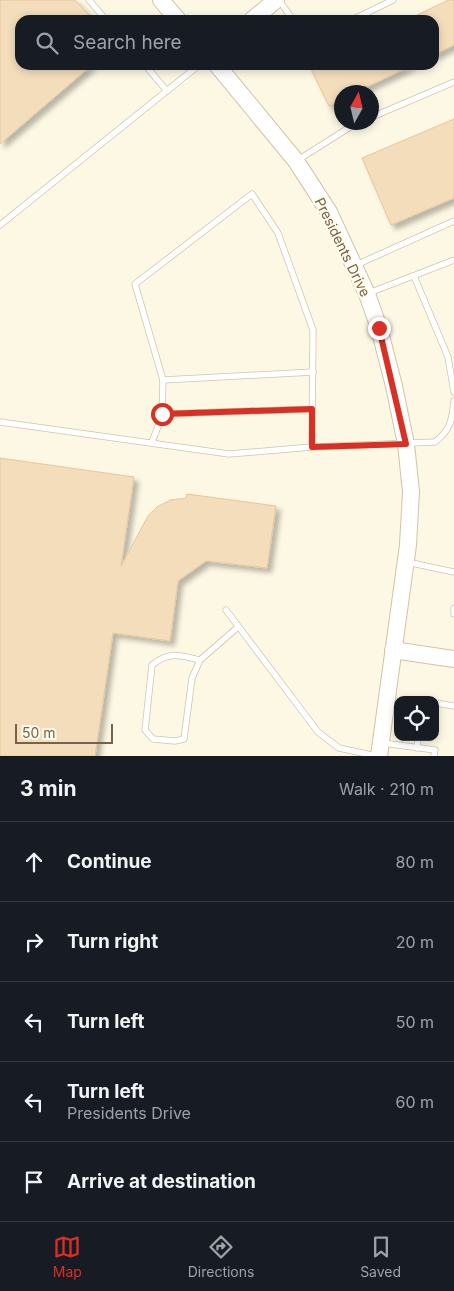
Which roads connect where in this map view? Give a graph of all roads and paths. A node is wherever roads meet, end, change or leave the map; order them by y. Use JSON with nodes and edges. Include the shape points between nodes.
{"nodes":[{"id":1,"x":89,"y":0,"type":"edge"},
{"id":2,"x":161,"y":0,"type":"edge"},
{"id":3,"x":277,"y":0,"type":"edge"},
{"id":4,"x":393,"y":0,"type":"edge"},
{"id":5,"x":102,"y":15,"type":"edge"},
{"id":6,"x":174,"y":15,"type":"edge"},
{"id":7,"x":258,"y":15,"type":"edge"},
{"id":8,"x":289,"y":15,"type":"edge"},
{"id":9,"x":362,"y":15,"type":"edge"},
{"id":10,"x":149,"y":70,"type":"edge"},
{"id":11,"x":193,"y":70,"type":"edge"},
{"id":12,"x":221,"y":70,"type":"edge"},
{"id":13,"x":454,"y":82,"type":"edge"},
{"id":14,"x":167,"y":91,"type":"junction"},
{"id":15,"x":379,"y":113,"type":"edge"},
{"id":16,"x":345,"y":130,"type":"edge"},
{"id":17,"x":296,"y":161,"type":"junction"},
{"id":18,"x":454,"y":220,"type":"edge"},
{"id":19,"x":0,"y":226,"type":"edge"},
{"id":20,"x":454,"y":260,"type":"edge"},
{"id":21,"x":355,"y":265,"type":"junction"},
{"id":22,"x":414,"y":276,"type":"junction"},
{"id":23,"x":367,"y":294,"type":"junction"},
{"id":24,"x":313,"y":372,"type":"junction"},
{"id":25,"x":163,"y":380,"type":"junction"},
{"id":26,"x":454,"y":392,"type":"edge"},
{"id":27,"x":454,"y":401,"type":"edge"},
{"id":28,"x":312,"y":409,"type":"junction"},
{"id":29,"x":162,"y":414,"type":"junction"},
{"id":30,"x":0,"y":422,"type":"edge"},
{"id":31,"x":152,"y":442,"type":"junction"},
{"id":32,"x":406,"y":444,"type":"junction"},
{"id":33,"x":312,"y":447,"type":"junction"},
{"id":34,"x":406,"y":561,"type":"junction"},
{"id":35,"x":454,"y":572,"type":"edge"},
{"id":36,"x":454,"y":608,"type":"edge"},
{"id":37,"x":226,"y":610,"type":"dead end"},
{"id":38,"x":454,"y":614,"type":"edge"},
{"id":39,"x":238,"y":626,"type":"junction"},
{"id":40,"x":394,"y":650,"type":"junction"},
{"id":41,"x":454,"y":659,"type":"edge"},
{"id":42,"x":200,"y":660,"type":"junction"},
{"id":43,"x":439,"y":704,"type":"edge"},
{"id":44,"x":454,"y":706,"type":"edge"},
{"id":45,"x":418,"y":741,"type":"edge"},
{"id":46,"x":417,"y":748,"type":"junction"},
{"id":47,"x":380,"y":752,"type":"edge"},
{"id":48,"x":434,"y":756,"type":"edge"}],
"edges":[{"from":1,"to":5,"type":"lane"},
{"from":2,"to":6,"type":"street"},
{"from":3,"to":7,"type":"street"},
{"from":3,"to":8,"type":"lane"},
{"from":4,"to":9,"type":"lane"},
{"from":10,"to":14,"type":"lane"},
{"from":11,"to":14,"type":"lane"},
{"from":12,"to":17,"type":"street","name":"Presidents Drive"},
{"from":13,"to":15,"type":"lane"},
{"from":14,"to":19,"type":"lane"},
{"from":16,"to":17,"type":"lane"},
{"from":17,"to":21,"type":"street","name":"Presidents Drive","via":[[329,212]]},
{"from":18,"to":21,"type":"lane"},
{"from":20,"to":22,"type":"lane"},
{"from":21,"to":23,"type":"street","name":"Presidents Drive"},
{"from":22,"to":23,"type":"lane"},
{"from":22,"to":26,"type":"lane","via":[[448,357]]},
{"from":23,"to":32,"type":"street","name":"Presidents Drive","via":[[388,361]]},
{"from":24,"to":25,"type":"lane"},
{"from":24,"to":25,"type":"lane","via":[[313,330],[278,233],[252,194],[134,284]]},
{"from":24,"to":28,"type":"lane"},
{"from":25,"to":29,"type":"lane"},
{"from":27,"to":32,"type":"lane","via":[[452,423],[445,435],[435,442]]},
{"from":28,"to":29,"type":"lane"},
{"from":28,"to":33,"type":"lane"},
{"from":29,"to":31,"type":"lane"},
{"from":30,"to":31,"type":"lane"},
{"from":31,"to":33,"type":"lane","via":[[229,454]]},
{"from":32,"to":33,"type":"lane"},
{"from":32,"to":34,"type":"street","name":"Presidents Drive","via":[[411,492]]},
{"from":34,"to":35,"type":"lane"},
{"from":34,"to":40,"type":"street","name":"Presidents Drive"},
{"from":36,"to":38,"type":"lane"},
{"from":37,"to":39,"type":"lane"},
{"from":39,"to":42,"type":"lane"},
{"from":39,"to":47,"type":"lane","via":[[318,732],[339,748]]},
{"from":40,"to":41,"type":"street"},
{"from":40,"to":47,"type":"street","name":"Presidents Drive"},
{"from":42,"to":42,"type":"lane","via":[[192,678],[184,739],[153,739],[145,730],[152,665],[160,657],[174,654]]},
{"from":43,"to":44,"type":"lane"},
{"from":45,"to":46,"type":"lane"},
{"from":46,"to":47,"type":"lane"},
{"from":46,"to":48,"type":"lane","via":[[435,750]]}]}
